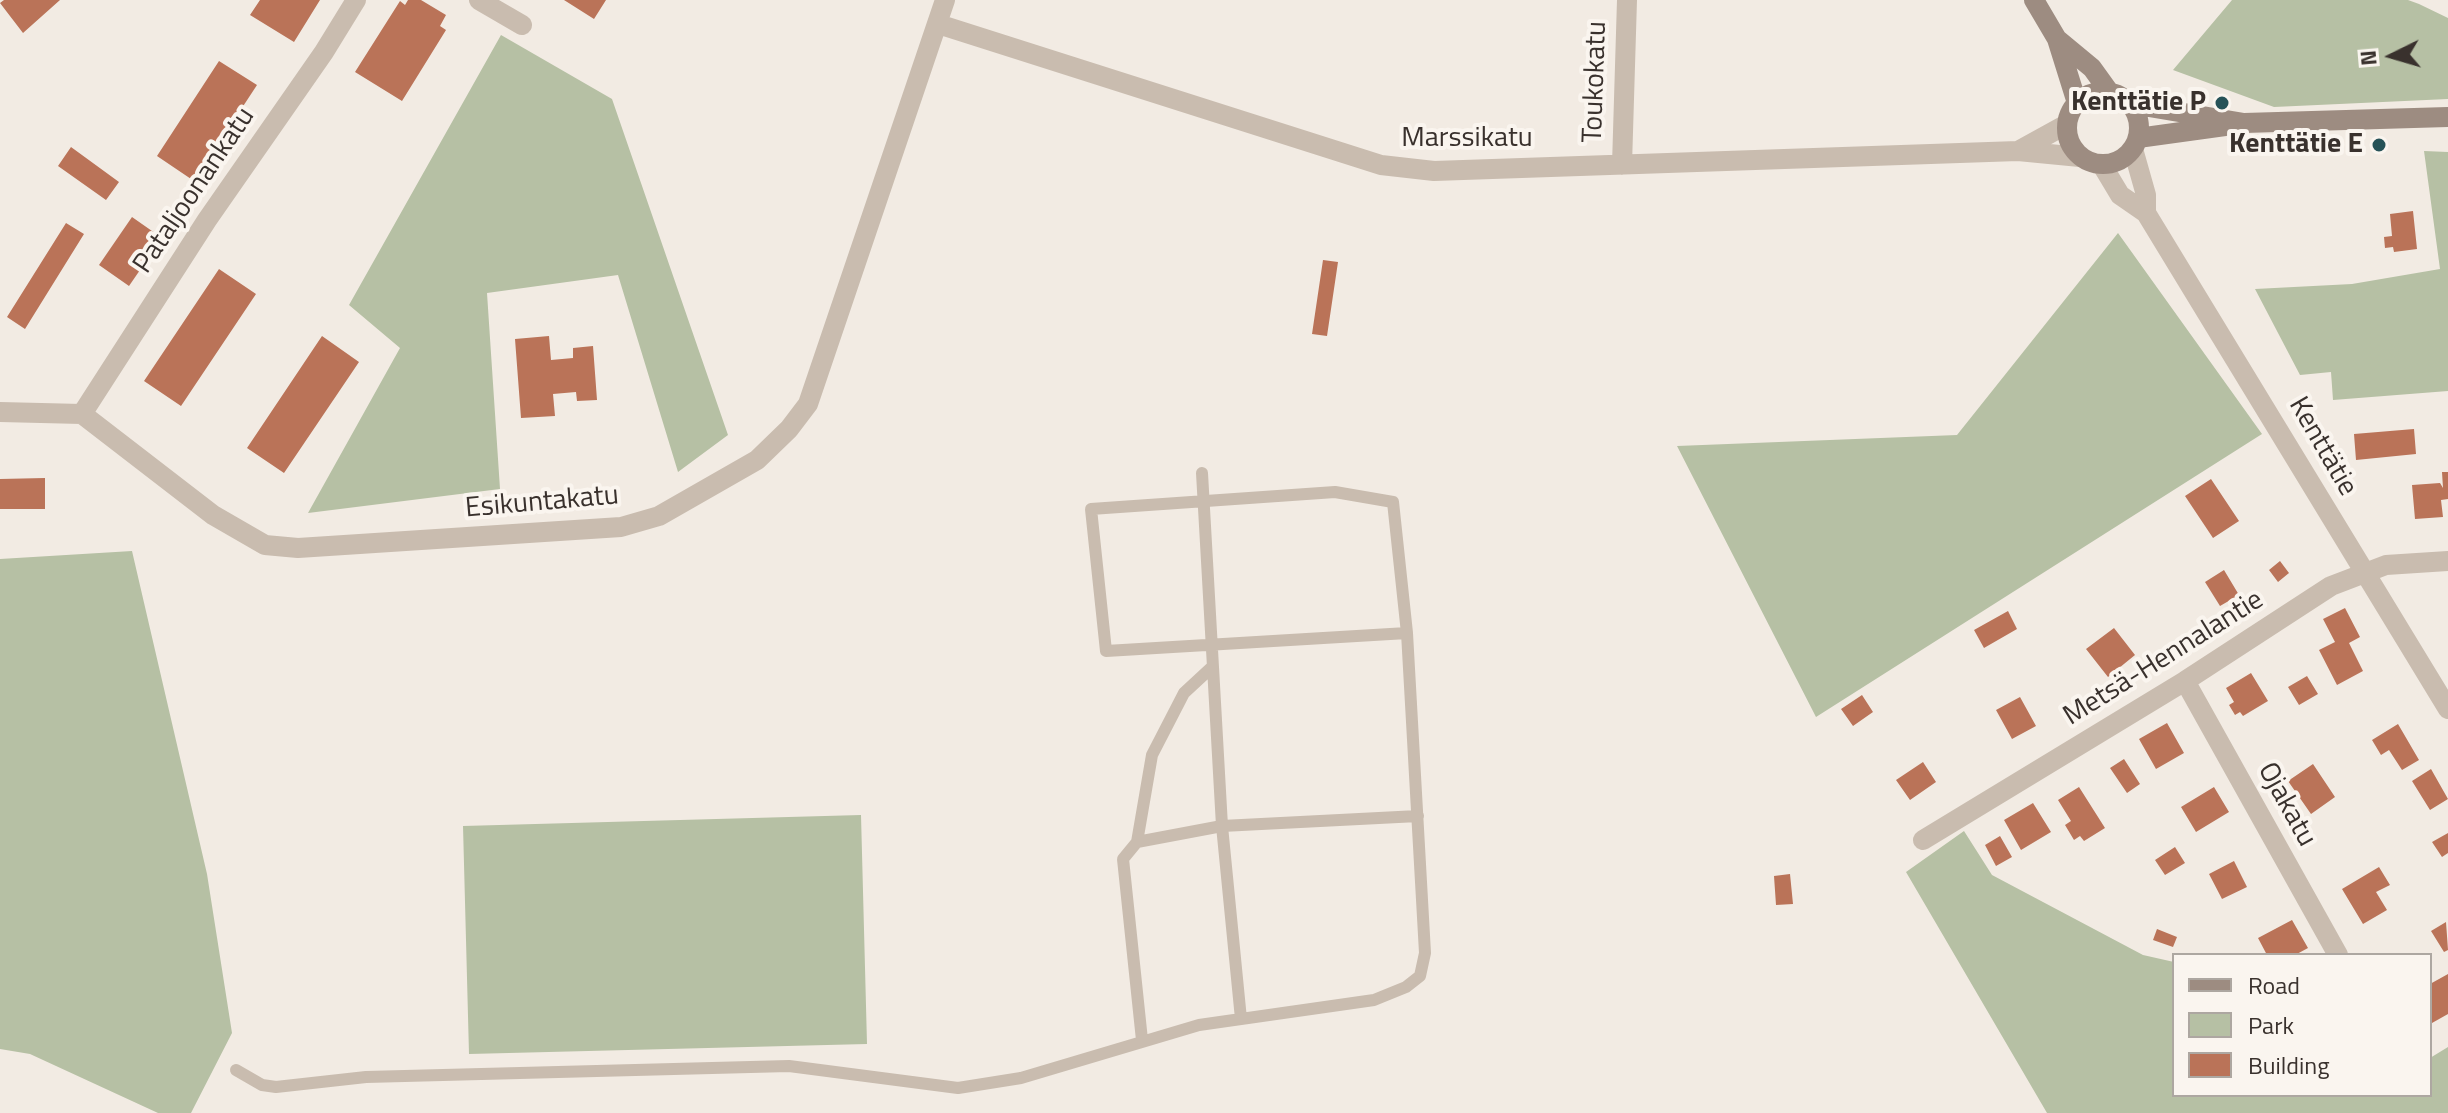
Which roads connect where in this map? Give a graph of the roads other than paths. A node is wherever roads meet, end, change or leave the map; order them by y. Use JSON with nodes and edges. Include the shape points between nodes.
{"nodes":[{"id":1,"x":356,"y":0,"type":"edge"},
{"id":2,"x":479,"y":0,"type":"edge"},
{"id":3,"x":945,"y":0,"type":"edge"},
{"id":4,"x":1627,"y":0,"type":"edge"},
{"id":5,"x":2034,"y":0,"type":"edge"},
{"id":6,"x":938,"y":24,"type":"junction"},
{"id":7,"x":522,"y":25,"type":"dead end"},
{"id":8,"x":2057,"y":39,"type":"junction"},
{"id":9,"x":2110,"y":93,"type":"junction"},
{"id":10,"x":2077,"y":103,"type":"junction"},
{"id":11,"x":2131,"y":104,"type":"junction"},
{"id":12,"x":2448,"y":117,"type":"edge"},
{"id":13,"x":2244,"y":123,"type":"junction"},
{"id":14,"x":2067,"y":124,"type":"junction"},
{"id":15,"x":2136,"y":143,"type":"junction"},
{"id":16,"x":2018,"y":151,"type":"junction"},
{"id":17,"x":2080,"y":157,"type":"junction"},
{"id":18,"x":1622,"y":165,"type":"junction"},
{"id":19,"x":2102,"y":165,"type":"junction"},
{"id":20,"x":2146,"y":213,"type":"junction"},
{"id":21,"x":0,"y":412,"type":"edge"},
{"id":22,"x":82,"y":414,"type":"junction"},
{"id":23,"x":1202,"y":473,"type":"dead end"},
{"id":24,"x":1203,"y":504,"type":"junction"},
{"id":25,"x":2448,"y":561,"type":"edge"},
{"id":26,"x":2363,"y":573,"type":"junction"},
{"id":27,"x":1407,"y":633,"type":"junction"},
{"id":28,"x":1210,"y":643,"type":"junction"},
{"id":29,"x":1211,"y":668,"type":"junction"},
{"id":30,"x":2185,"y":681,"type":"junction"},
{"id":31,"x":2448,"y":709,"type":"edge"},
{"id":32,"x":1418,"y":816,"type":"junction"},
{"id":33,"x":1222,"y":826,"type":"junction"},
{"id":34,"x":1923,"y":840,"type":"dead end"},
{"id":35,"x":1137,"y":842,"type":"junction"},
{"id":36,"x":2337,"y":953,"type":"edge"},
{"id":37,"x":1241,"y":1019,"type":"junction"},
{"id":38,"x":1142,"y":1040,"type":"junction"},
{"id":39,"x":236,"y":1070,"type":"dead end"}],
"edges":[{"from":1,"to":22,"type":"street","name":"Pataljoonankatu"},
{"from":2,"to":7,"type":"street"},
{"from":3,"to":6,"type":"street","name":"Esikuntakatu"},
{"from":4,"to":18,"type":"street","name":"Toukokatu"},
{"from":5,"to":8,"type":"street"},
{"from":6,"to":18,"type":"street","name":"Marssikatu","via":[[1381,165],[1434,171]]},
{"from":6,"to":22,"type":"street","name":"Esikuntakatu","via":[[808,404],[757,460],[659,516],[621,527],[298,548],[265,545],[213,515]]},
{"from":8,"to":9,"type":"street","via":[[2092,68]]},
{"from":8,"to":10,"type":"street"},
{"from":9,"to":10,"type":"street"},
{"from":9,"to":11,"type":"street"},
{"from":10,"to":14,"type":"street"},
{"from":11,"to":13,"type":"street"},
{"from":11,"to":15,"type":"street","via":[[2140,126]]},
{"from":12,"to":13,"type":"street"},
{"from":13,"to":15,"type":"street"},
{"from":14,"to":16,"type":"street"},
{"from":14,"to":17,"type":"street"},
{"from":15,"to":19,"type":"street","via":[[2114,163]]},
{"from":15,"to":20,"type":"street"},
{"from":16,"to":17,"type":"street","name":"Marssikatu"},
{"from":16,"to":18,"type":"street","name":"Marssikatu"},
{"from":17,"to":19,"type":"street"},
{"from":19,"to":20,"type":"street","via":[[2120,195]]},
{"from":20,"to":26,"type":"street","name":"Kenttätie"},
{"from":21,"to":22,"type":"street"},
{"from":23,"to":24,"type":"lane"},
{"from":24,"to":27,"type":"lane","via":[[1335,492],[1393,502]]},
{"from":24,"to":28,"type":"lane"},
{"from":24,"to":28,"type":"lane","via":[[1091,509],[1106,651]]},
{"from":25,"to":26,"type":"street","name":"Metsä-Hennalantie","via":[[2386,565]]},
{"from":26,"to":30,"type":"street","name":"Metsä-Hennalantie","via":[[2331,586]]},
{"from":26,"to":31,"type":"street","name":"Kenttätie"},
{"from":27,"to":28,"type":"lane"},
{"from":27,"to":32,"type":"lane"},
{"from":28,"to":29,"type":"lane"},
{"from":29,"to":33,"type":"lane"},
{"from":29,"to":35,"type":"lane","via":[[1184,693],[1152,755]]},
{"from":30,"to":34,"type":"street","name":"Metsä-Hennalantie"},
{"from":30,"to":36,"type":"street","name":"Ojakatu"},
{"from":32,"to":33,"type":"lane"},
{"from":32,"to":37,"type":"lane","via":[[1425,953],[1420,976],[1374,1000]]},
{"from":33,"to":35,"type":"lane"},
{"from":33,"to":37,"type":"lane"},
{"from":35,"to":38,"type":"lane","via":[[1123,859]]},
{"from":37,"to":38,"type":"lane"},
{"from":38,"to":39,"type":"lane","via":[[1021,1078],[958,1088],[789,1066],[366,1077],[276,1087]]}]}
